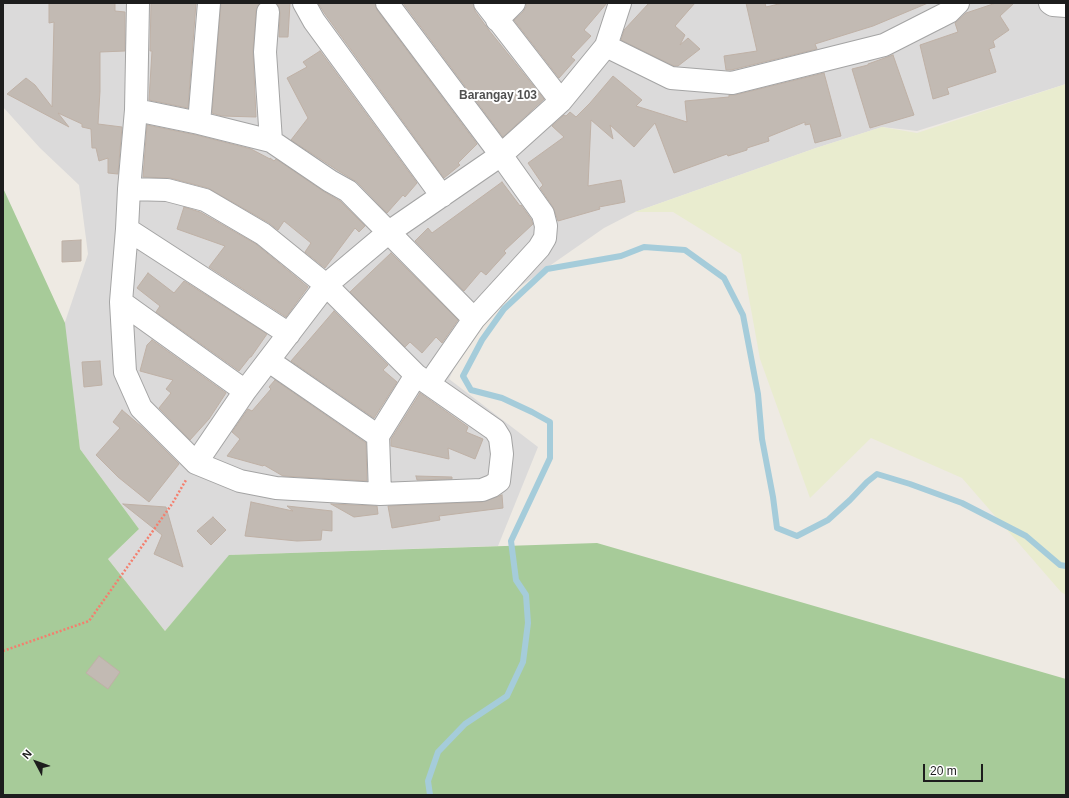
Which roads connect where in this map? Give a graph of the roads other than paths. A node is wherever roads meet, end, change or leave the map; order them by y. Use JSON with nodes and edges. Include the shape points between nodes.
{"nodes":[{"id":1,"x":138,"y":3,"type":"edge"},
{"id":2,"x":209,"y":3,"type":"edge"},
{"id":3,"x":304,"y":3,"type":"edge"},
{"id":4,"x":387,"y":3,"type":"edge"},
{"id":5,"x":514,"y":3,"type":"edge"},
{"id":6,"x":620,"y":3,"type":"edge"},
{"id":7,"x":958,"y":3,"type":"edge"},
{"id":8,"x":1050,"y":3,"type":"edge"},
{"id":9,"x":1066,"y":6,"type":"edge"},
{"id":10,"x":491,"y":11,"type":"edge"},
{"id":11,"x":268,"y":12,"type":"dead end"},
{"id":12,"x":606,"y":46,"type":"junction"},
{"id":13,"x":561,"y":101,"type":"junction"},
{"id":14,"x":136,"y":110,"type":"junction"},
{"id":15,"x":199,"y":123,"type":"junction"},
{"id":16,"x":271,"y":141,"type":"junction"},
{"id":17,"x":501,"y":155,"type":"junction"},
{"id":18,"x":129,"y":189,"type":"junction"},
{"id":19,"x":442,"y":196,"type":"junction"},
{"id":20,"x":127,"y":229,"type":"junction"},
{"id":21,"x":389,"y":232,"type":"junction"},
{"id":22,"x":326,"y":285,"type":"junction"},
{"id":23,"x":121,"y":302,"type":"junction"},
{"id":24,"x":474,"y":320,"type":"junction"},
{"id":25,"x":289,"y":334,"type":"junction"},
{"id":26,"x":269,"y":361,"type":"junction"},
{"id":27,"x":423,"y":379,"type":"junction"},
{"id":28,"x":245,"y":391,"type":"junction"},
{"id":29,"x":378,"y":436,"type":"junction"},
{"id":30,"x":196,"y":463,"type":"junction"},
{"id":31,"x":380,"y":494,"type":"junction"}],
"edges":[{"from":1,"to":14,"type":"street"},
{"from":2,"to":15,"type":"street"},
{"from":3,"to":19,"type":"street"},
{"from":4,"to":17,"type":"street"},
{"from":5,"to":10,"type":"street"},
{"from":6,"to":12,"type":"street"},
{"from":7,"to":12,"type":"street","via":[[949,12],[884,45],[732,83],[671,78]]},
{"from":8,"to":9,"type":"street"},
{"from":10,"to":13,"type":"street"},
{"from":11,"to":16,"type":"street","via":[[265,52]]},
{"from":12,"to":13,"type":"street"},
{"from":13,"to":17,"type":"street"},
{"from":14,"to":15,"type":"street"},
{"from":14,"to":18,"type":"street"},
{"from":15,"to":16,"type":"street"},
{"from":16,"to":21,"type":"street","via":[[348,191]]},
{"from":17,"to":19,"type":"street"},
{"from":17,"to":24,"type":"street","via":[[543,214],[545,238],[539,248]]},
{"from":18,"to":20,"type":"street"},
{"from":18,"to":22,"type":"street","via":[[167,190],[205,200],[263,234]]},
{"from":19,"to":21,"type":"street"},
{"from":20,"to":23,"type":"street"},
{"from":20,"to":25,"type":"street"},
{"from":21,"to":22,"type":"street"},
{"from":21,"to":24,"type":"street"},
{"from":22,"to":25,"type":"street"},
{"from":22,"to":27,"type":"street"},
{"from":23,"to":28,"type":"street"},
{"from":23,"to":30,"type":"street","via":[[125,372],[141,408]]},
{"from":24,"to":27,"type":"street"},
{"from":25,"to":26,"type":"street"},
{"from":26,"to":28,"type":"street"},
{"from":26,"to":29,"type":"street"},
{"from":27,"to":29,"type":"street"},
{"from":27,"to":31,"type":"street","via":[[495,430],[500,438],[502,454],[499,480],[482,490]]},
{"from":28,"to":30,"type":"street"},
{"from":29,"to":31,"type":"street"},
{"from":30,"to":31,"type":"street","via":[[240,481],[276,488]]}]}
